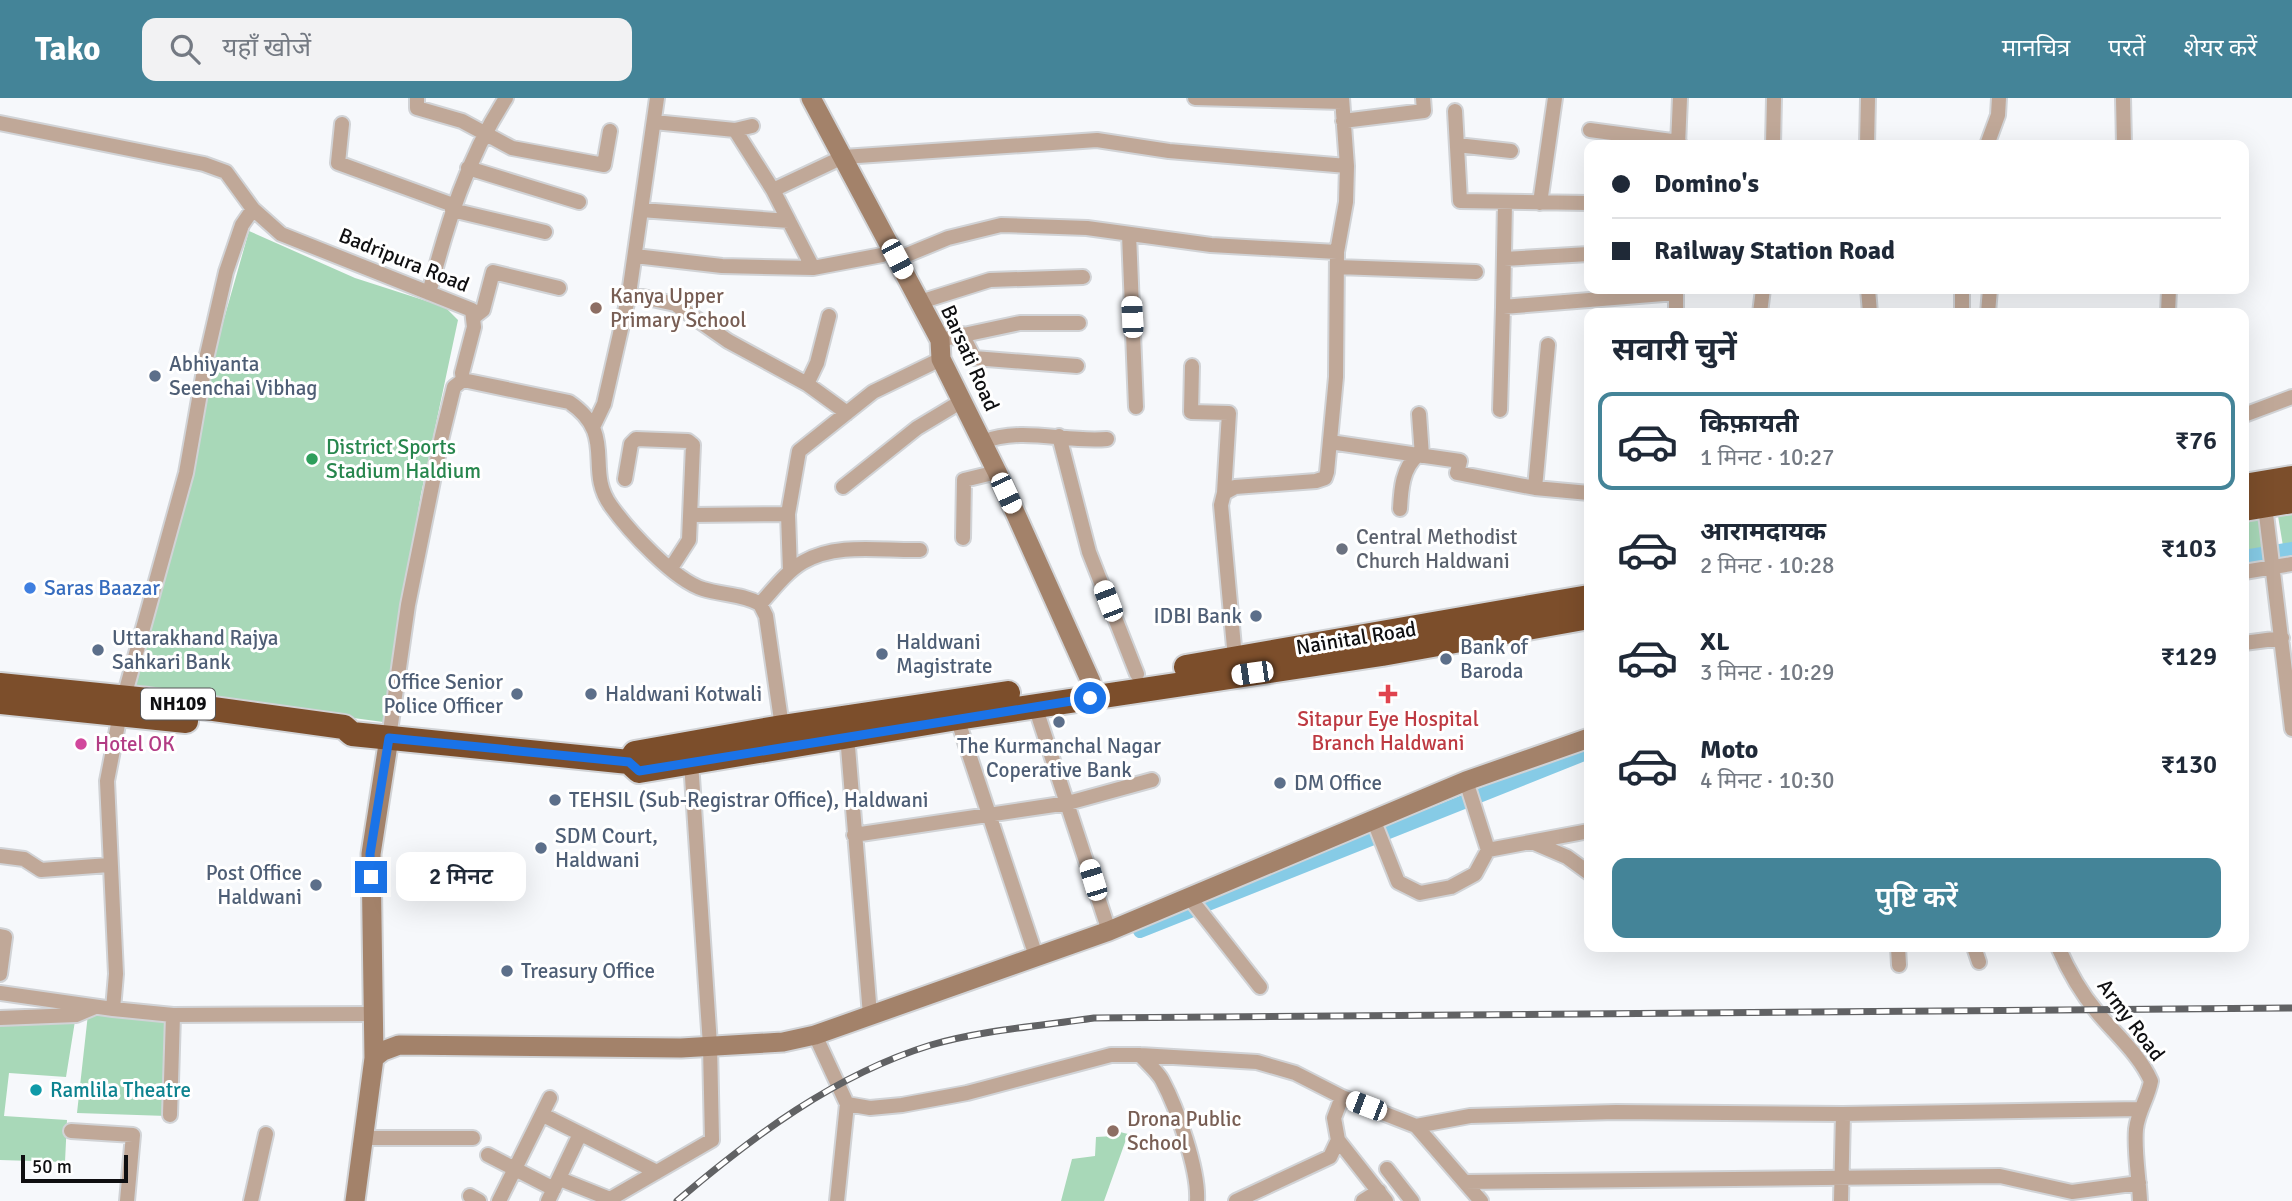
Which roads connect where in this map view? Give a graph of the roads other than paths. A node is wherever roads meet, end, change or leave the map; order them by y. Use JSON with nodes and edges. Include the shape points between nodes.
{"nodes":[{"id":1,"x":417,"y":98,"type":"edge"},
{"id":2,"x":506,"y":98,"type":"edge"},
{"id":3,"x":657,"y":98,"type":"edge"},
{"id":4,"x":811,"y":98,"type":"edge"},
{"id":5,"x":1195,"y":98,"type":"edge"},
{"id":6,"x":1423,"y":98,"type":"edge"},
{"id":7,"x":1555,"y":98,"type":"edge"},
{"id":8,"x":1680,"y":98,"type":"edge"},
{"id":9,"x":1774,"y":98,"type":"edge"},
{"id":10,"x":1868,"y":98,"type":"edge"},
{"id":11,"x":1999,"y":98,"type":"edge"},
{"id":12,"x":2123,"y":98,"type":"edge"},
{"id":13,"x":1342,"y":100,"type":"edge"},
{"id":14,"x":437,"y":105,"type":"edge"},
{"id":15,"x":1455,"y":111,"type":"dead end"},
{"id":16,"x":1343,"y":121,"type":"junction"},
{"id":17,"x":654,"y":122,"type":"junction"},
{"id":18,"x":0,"y":123,"type":"edge"},
{"id":19,"x":342,"y":124,"type":"dead end"},
{"id":20,"x":752,"y":126,"type":"dead end"},
{"id":21,"x":735,"y":130,"type":"junction"},
{"id":22,"x":1590,"y":130,"type":"dead end"},
{"id":23,"x":484,"y":131,"type":"junction"},
{"id":24,"x":610,"y":131,"type":"dead end"},
{"id":25,"x":1654,"y":140,"type":"edge"},
{"id":26,"x":1679,"y":140,"type":"edge"},
{"id":27,"x":1773,"y":140,"type":"edge"},
{"id":28,"x":1867,"y":140,"type":"edge"},
{"id":29,"x":1991,"y":140,"type":"edge"},
{"id":30,"x":2124,"y":140,"type":"edge"},
{"id":31,"x":1457,"y":145,"type":"junction"},
{"id":32,"x":1511,"y":151,"type":"dead end"},
{"id":33,"x":843,"y":157,"type":"junction"},
{"id":34,"x":1347,"y":166,"type":"junction"},
{"id":35,"x":468,"y":168,"type":"junction"},
{"id":36,"x":774,"y":190,"type":"junction"},
{"id":37,"x":579,"y":202,"type":"dead end"},
{"id":38,"x":1505,"y":202,"type":"junction"},
{"id":39,"x":1541,"y":204,"type":"junction"},
{"id":40,"x":1584,"y":204,"type":"edge"},
{"id":41,"x":453,"y":208,"type":"junction"},
{"id":42,"x":253,"y":209,"type":"junction"},
{"id":43,"x":641,"y":210,"type":"junction"},
{"id":44,"x":789,"y":220,"type":"junction"},
{"id":45,"x":545,"y":232,"type":"dead end"},
{"id":46,"x":1129,"y":234,"type":"junction"},
{"id":47,"x":1337,"y":251,"type":"junction"},
{"id":48,"x":894,"y":254,"type":"junction"},
{"id":49,"x":1584,"y":254,"type":"edge"},
{"id":50,"x":635,"y":256,"type":"junction"},
{"id":51,"x":1504,"y":260,"type":"junction"},
{"id":52,"x":1337,"y":267,"type":"junction"},
{"id":53,"x":813,"y":268,"type":"junction"},
{"id":54,"x":1476,"y":272,"type":"dead end"},
{"id":55,"x":1083,"y":277,"type":"dead end"},
{"id":56,"x":559,"y":288,"type":"dead end"},
{"id":57,"x":429,"y":293,"type":"junction"},
{"id":58,"x":629,"y":294,"type":"junction"},
{"id":59,"x":1644,"y":294,"type":"edge"},
{"id":60,"x":920,"y":302,"type":"junction"},
{"id":61,"x":1503,"y":307,"type":"junction"},
{"id":62,"x":829,"y":316,"type":"dead end"},
{"id":63,"x":474,"y":317,"type":"junction"},
{"id":64,"x":1079,"y":323,"type":"dead end"},
{"id":65,"x":962,"y":334,"type":"junction"},
{"id":66,"x":1548,"y":345,"type":"dead end"},
{"id":67,"x":940,"y":350,"type":"junction"},
{"id":68,"x":1077,"y":366,"type":"dead end"},
{"id":69,"x":1192,"y":366,"type":"dead end"},
{"id":70,"x":463,"y":380,"type":"junction"},
{"id":71,"x":807,"y":384,"type":"junction"},
{"id":72,"x":2292,"y":397,"type":"edge"},
{"id":73,"x":962,"y":401,"type":"junction"},
{"id":74,"x":1136,"y":407,"type":"dead end"},
{"id":75,"x":1500,"y":410,"type":"dead end"},
{"id":76,"x":847,"y":413,"type":"junction"},
{"id":77,"x":2249,"y":413,"type":"edge"},
{"id":78,"x":1419,"y":414,"type":"dead end"},
{"id":79,"x":594,"y":425,"type":"junction"},
{"id":80,"x":1059,"y":436,"type":"junction"},
{"id":81,"x":1107,"y":439,"type":"dead end"},
{"id":82,"x":982,"y":442,"type":"junction"},
{"id":83,"x":1330,"y":442,"type":"junction"},
{"id":84,"x":1420,"y":456,"type":"junction"},
{"id":85,"x":997,"y":471,"type":"junction"},
{"id":86,"x":2292,"y":478,"type":"edge"},
{"id":87,"x":625,"y":479,"type":"dead end"},
{"id":88,"x":843,"y":487,"type":"dead end"},
{"id":89,"x":1535,"y":488,"type":"junction"},
{"id":90,"x":1224,"y":493,"type":"junction"},
{"id":91,"x":1584,"y":493,"type":"edge"},
{"id":92,"x":2253,"y":496,"type":"edge"},
{"id":93,"x":2292,"y":501,"type":"edge"},
{"id":94,"x":1400,"y":509,"type":"dead end"},
{"id":95,"x":788,"y":514,"type":"junction"},
{"id":96,"x":692,"y":515,"type":"junction"},
{"id":97,"x":963,"y":538,"type":"dead end"},
{"id":98,"x":920,"y":550,"type":"dead end"},
{"id":99,"x":2271,"y":557,"type":"junction"},
{"id":100,"x":2292,"y":564,"type":"edge"},
{"id":101,"x":671,"y":568,"type":"junction"},
{"id":102,"x":2249,"y":569,"type":"edge"},
{"id":103,"x":790,"y":571,"type":"junction"},
{"id":104,"x":1584,"y":598,"type":"edge"},
{"id":105,"x":760,"y":604,"type":"junction"},
{"id":106,"x":1584,"y":618,"type":"edge"},
{"id":107,"x":2282,"y":638,"type":"junction"},
{"id":108,"x":2249,"y":642,"type":"edge"},
{"id":109,"x":1235,"y":658,"type":"junction"},
{"id":110,"x":1137,"y":674,"type":"junction"},
{"id":111,"x":1091,"y":682,"type":"junction"},
{"id":112,"x":0,"y":685,"type":"edge"},
{"id":113,"x":0,"y":702,"type":"edge"},
{"id":114,"x":122,"y":706,"type":"junction"},
{"id":115,"x":1035,"y":706,"type":"junction"},
{"id":116,"x":954,"y":709,"type":"junction"},
{"id":117,"x":2292,"y":729,"type":"edge"},
{"id":118,"x":847,"y":735,"type":"junction"},
{"id":119,"x":783,"y":736,"type":"junction"},
{"id":120,"x":389,"y":738,"type":"junction"},
{"id":121,"x":1584,"y":740,"type":"edge"},
{"id":122,"x":629,"y":762,"type":"junction"},
{"id":123,"x":691,"y":762,"type":"junction"},
{"id":124,"x":1152,"y":780,"type":"dead end"},
{"id":125,"x":1467,"y":786,"type":"junction"},
{"id":126,"x":1068,"y":803,"type":"junction"},
{"id":127,"x":989,"y":816,"type":"junction"},
{"id":128,"x":1376,"y":830,"type":"junction"},
{"id":129,"x":1584,"y":832,"type":"edge"},
{"id":130,"x":855,"y":835,"type":"junction"},
{"id":131,"x":1532,"y":842,"type":"junction"},
{"id":132,"x":1488,"y":850,"type":"junction"},
{"id":133,"x":0,"y":856,"type":"edge"},
{"id":134,"x":109,"y":865,"type":"junction"},
{"id":135,"x":1584,"y":869,"type":"edge"},
{"id":136,"x":1189,"y":897,"type":"junction"},
{"id":137,"x":1109,"y":931,"type":"junction"},
{"id":138,"x":0,"y":936,"type":"edge"},
{"id":139,"x":1898,"y":952,"type":"edge"},
{"id":140,"x":1976,"y":952,"type":"edge"},
{"id":141,"x":2060,"y":952,"type":"edge"},
{"id":142,"x":1036,"y":956,"type":"junction"},
{"id":143,"x":1979,"y":962,"type":"dead end"},
{"id":144,"x":1899,"y":965,"type":"dead end"},
{"id":145,"x":0,"y":974,"type":"edge"},
{"id":146,"x":1261,"y":987,"type":"dead end"},
{"id":147,"x":0,"y":993,"type":"edge"},
{"id":148,"x":106,"y":1008,"type":"junction"},
{"id":149,"x":374,"y":1014,"type":"junction"},
{"id":150,"x":173,"y":1015,"type":"junction"},
{"id":151,"x":870,"y":1015,"type":"junction"},
{"id":152,"x":0,"y":1018,"type":"edge"},
{"id":153,"x":815,"y":1035,"type":"junction"},
{"id":154,"x":709,"y":1045,"type":"junction"},
{"id":155,"x":1140,"y":1055,"type":"junction"},
{"id":156,"x":374,"y":1058,"type":"junction"},
{"id":157,"x":1342,"y":1097,"type":"junction"},
{"id":158,"x":550,"y":1098,"type":"dead end"},
{"id":159,"x":847,"y":1104,"type":"junction"},
{"id":160,"x":2140,"y":1109,"type":"junction"},
{"id":161,"x":1843,"y":1114,"type":"junction"},
{"id":162,"x":170,"y":1115,"type":"dead end"},
{"id":163,"x":543,"y":1115,"type":"junction"},
{"id":164,"x":1416,"y":1125,"type":"junction"},
{"id":165,"x":71,"y":1131,"type":"dead end"},
{"id":166,"x":580,"y":1133,"type":"junction"},
{"id":167,"x":266,"y":1134,"type":"dead end"},
{"id":168,"x":365,"y":1138,"type":"junction"},
{"id":169,"x":473,"y":1138,"type":"dead end"},
{"id":170,"x":1338,"y":1140,"type":"junction"},
{"id":171,"x":488,"y":1155,"type":"dead end"},
{"id":172,"x":516,"y":1169,"type":"junction"},
{"id":173,"x":1387,"y":1169,"type":"dead end"},
{"id":174,"x":657,"y":1172,"type":"junction"},
{"id":175,"x":1841,"y":1178,"type":"junction"},
{"id":176,"x":1465,"y":1182,"type":"junction"},
{"id":177,"x":2139,"y":1183,"type":"junction"},
{"id":178,"x":2050,"y":1187,"type":"junction"},
{"id":179,"x":554,"y":1190,"type":"edge"},
{"id":180,"x":2098,"y":1195,"type":"edge"},
{"id":181,"x":1382,"y":1196,"type":"edge"},
{"id":182,"x":127,"y":1201,"type":"edge"},
{"id":183,"x":251,"y":1201,"type":"edge"},
{"id":184,"x":355,"y":1201,"type":"edge"},
{"id":185,"x":499,"y":1201,"type":"edge"},
{"id":186,"x":837,"y":1201,"type":"edge"},
{"id":187,"x":1197,"y":1201,"type":"edge"},
{"id":188,"x":1236,"y":1201,"type":"edge"},
{"id":189,"x":1363,"y":1201,"type":"edge"},
{"id":190,"x":1412,"y":1201,"type":"edge"},
{"id":191,"x":1481,"y":1201,"type":"edge"},
{"id":192,"x":1841,"y":1201,"type":"edge"},
{"id":193,"x":2041,"y":1201,"type":"edge"},
{"id":194,"x":2140,"y":1201,"type":"edge"}],
"edges":[{"from":1,"to":14,"type":"street","via":[[417,108]]},
{"from":2,"to":23,"type":"street"},
{"from":3,"to":17,"type":"street"},
{"from":4,"to":33,"type":"street","name":"Barsati Road"},
{"from":5,"to":13,"type":"street"},
{"from":6,"to":16,"type":"street","via":[[1424,111]]},
{"from":7,"to":39,"type":"street"},
{"from":8,"to":26,"type":"street"},
{"from":9,"to":27,"type":"street"},
{"from":10,"to":28,"type":"street"},
{"from":11,"to":29,"type":"street"},
{"from":12,"to":30,"type":"street"},
{"from":13,"to":16,"type":"street"},
{"from":14,"to":23,"type":"street"},
{"from":15,"to":31,"type":"street"},
{"from":16,"to":34,"type":"street"},
{"from":17,"to":21,"type":"street"},
{"from":17,"to":43,"type":"street"},
{"from":18,"to":42,"type":"street","name":"Badripura Road","via":[[204,164],[226,172]]},
{"from":19,"to":41,"type":"street","via":[[338,163]]},
{"from":20,"to":21,"type":"street"},
{"from":21,"to":36,"type":"street"},
{"from":22,"to":25,"type":"street"},
{"from":23,"to":24,"type":"street","via":[[512,148],[604,165]]},
{"from":23,"to":35,"type":"street"},
{"from":31,"to":32,"type":"street"},
{"from":31,"to":38,"type":"street","via":[[1460,201]]},
{"from":33,"to":34,"type":"street","via":[[1097,140]]},
{"from":33,"to":36,"type":"street"},
{"from":33,"to":48,"type":"street","name":"Barsati Road"},
{"from":34,"to":47,"type":"street"},
{"from":35,"to":37,"type":"street"},
{"from":35,"to":41,"type":"street"},
{"from":36,"to":44,"type":"street"},
{"from":38,"to":39,"type":"street"},
{"from":38,"to":51,"type":"street"},
{"from":39,"to":40,"type":"street"},
{"from":41,"to":45,"type":"street"},
{"from":41,"to":57,"type":"street"},
{"from":42,"to":57,"type":"street","name":"Badripura Road","via":[[281,234]]},
{"from":42,"to":114,"type":"street","via":[[242,225],[226,272],[186,473]]},
{"from":43,"to":44,"type":"street"},
{"from":43,"to":50,"type":"street"},
{"from":44,"to":53,"type":"street"},
{"from":46,"to":47,"type":"street","via":[[1211,245]]},
{"from":46,"to":48,"type":"street","via":[[1001,225]]},
{"from":46,"to":74,"type":"street"},
{"from":47,"to":52,"type":"street"},
{"from":48,"to":53,"type":"street"},
{"from":48,"to":60,"type":"street","name":"Barsati Road"},
{"from":49,"to":51,"type":"street"},
{"from":50,"to":53,"type":"street","via":[[722,266]]},
{"from":50,"to":58,"type":"street"},
{"from":51,"to":61,"type":"street"},
{"from":52,"to":54,"type":"street"},
{"from":52,"to":83,"type":"street"},
{"from":55,"to":60,"type":"street","via":[[990,280]]},
{"from":56,"to":63,"type":"street","via":[[493,272],[483,310]]},
{"from":57,"to":63,"type":"street","name":"Badripura Road","via":[[464,305]]},
{"from":58,"to":71,"type":"street","via":[[676,304],[728,341]]},
{"from":58,"to":79,"type":"street","via":[[604,404]]},
{"from":59,"to":61,"type":"street"},
{"from":60,"to":67,"type":"street","name":"Barsati Road"},
{"from":61,"to":75,"type":"street"},
{"from":62,"to":71,"type":"street"},
{"from":63,"to":70,"type":"street","name":"Badripura Road"},
{"from":64,"to":65,"type":"street","via":[[1020,323]]},
{"from":65,"to":67,"type":"street"},
{"from":65,"to":68,"type":"street","via":[[974,358]]},
{"from":66,"to":89,"type":"street"},
{"from":67,"to":73,"type":"street","name":"Barsati Road"},
{"from":67,"to":76,"type":"street"},
{"from":69,"to":90,"type":"street","via":[[1191,412],[1228,413]]},
{"from":70,"to":79,"type":"street","via":[[569,402]]},
{"from":70,"to":120,"type":"street","name":"Badripura Road","via":[[454,387],[442,436],[408,605]]},
{"from":71,"to":76,"type":"street"},
{"from":72,"to":77,"type":"street"},
{"from":73,"to":82,"type":"street","name":"Barsati Road"},
{"from":73,"to":88,"type":"street","via":[[917,429]]},
{"from":76,"to":95,"type":"street","via":[[799,452]]},
{"from":78,"to":84,"type":"street"},
{"from":79,"to":101,"type":"street","via":[[600,480],[610,505]]},
{"from":80,"to":81,"type":"street"},
{"from":80,"to":82,"type":"street","via":[[1012,433]]},
{"from":80,"to":110,"type":"street","via":[[1089,552]]},
{"from":82,"to":85,"type":"street","name":"Barsati Road"},
{"from":83,"to":84,"type":"street"},
{"from":83,"to":90,"type":"street","via":[[1325,478],[1235,487]]},
{"from":84,"to":89,"type":"street","via":[[1460,461],[1457,473]]},
{"from":84,"to":94,"type":"street","via":[[1410,462]]},
{"from":85,"to":97,"type":"street","via":[[964,480]]},
{"from":85,"to":111,"type":"street","name":"Barsati Road"},
{"from":86,"to":92,"type":"highway"},
{"from":87,"to":96,"type":"street","via":[[633,440],[691,442]]},
{"from":89,"to":91,"type":"street"},
{"from":90,"to":109,"type":"street","via":[[1225,568]]},
{"from":92,"to":93,"type":"highway"},
{"from":92,"to":99,"type":"street"},
{"from":95,"to":96,"type":"street"},
{"from":95,"to":103,"type":"street"},
{"from":96,"to":101,"type":"street","via":[[689,540]]},
{"from":98,"to":103,"type":"street","via":[[849,548],[805,561]]},
{"from":99,"to":100,"type":"street"},
{"from":99,"to":102,"type":"street"},
{"from":99,"to":107,"type":"street"},
{"from":101,"to":105,"type":"street","via":[[702,589]]},
{"from":103,"to":105,"type":"street"},
{"from":104,"to":109,"type":"highway","name":"Nainital Road","number":"NH109"},
{"from":105,"to":119,"type":"street","via":[[766,616]]},
{"from":106,"to":115,"type":"highway","name":"Nainital Road","number":"NH109","via":[[1382,654]]},
{"from":107,"to":108,"type":"street"},
{"from":107,"to":117,"type":"street"},
{"from":109,"to":110,"type":"highway","name":"Nainital Road","number":"NH109"},
{"from":110,"to":111,"type":"highway","name":"Nainital Road","number":"NH109"},
{"from":111,"to":116,"type":"highway","name":"Nainital Road","number":"NH109"},
{"from":112,"to":114,"type":"highway","name":"Nainital Road","number":"NH109"},
{"from":113,"to":114,"type":"highway","name":"Nainital Road","number":"NH109"},
{"from":114,"to":120,"type":"highway","name":"Nainital Road","number":"NH109","via":[[343,741],[352,734]]},
{"from":114,"to":134,"type":"street","via":[[107,781]]},
{"from":115,"to":116,"type":"highway","name":"Nainital Road","number":"NH109"},
{"from":115,"to":126,"type":"street"},
{"from":116,"to":118,"type":"highway","name":"Nainital Road","number":"NH109"},
{"from":116,"to":119,"type":"highway","name":"Nainital Road","number":"NH109"},
{"from":116,"to":127,"type":"street"},
{"from":118,"to":119,"type":"highway","name":"Nainital Road","number":"NH109"},
{"from":118,"to":130,"type":"street"},
{"from":119,"to":122,"type":"highway","name":"Nainital Road","number":"NH109","via":[[635,753]]},
{"from":119,"to":123,"type":"highway","name":"Nainital Road","number":"NH109"},
{"from":120,"to":122,"type":"highway","name":"Nainital Road","number":"NH109"},
{"from":120,"to":149,"type":"street","via":[[370,854]]},
{"from":121,"to":125,"type":"street"},
{"from":122,"to":123,"type":"highway","name":"Nainital Road","number":"NH109","via":[[639,771]]},
{"from":123,"to":154,"type":"street"},
{"from":124,"to":126,"type":"street"},
{"from":125,"to":128,"type":"street"},
{"from":125,"to":132,"type":"street"},
{"from":126,"to":127,"type":"street"},
{"from":126,"to":137,"type":"street"},
{"from":127,"to":130,"type":"street"},
{"from":127,"to":142,"type":"street"},
{"from":128,"to":132,"type":"street","via":[[1398,882],[1420,893],[1451,887],[1475,874]]},
{"from":128,"to":136,"type":"street"},
{"from":129,"to":131,"type":"street"},
{"from":130,"to":151,"type":"street"},
{"from":131,"to":132,"type":"street"},
{"from":131,"to":135,"type":"street"},
{"from":133,"to":134,"type":"street","via":[[24,859],[41,870]]},
{"from":134,"to":148,"type":"street","via":[[116,974]]},
{"from":136,"to":137,"type":"street"},
{"from":136,"to":146,"type":"street"},
{"from":137,"to":142,"type":"street"},
{"from":138,"to":145,"type":"street","via":[[5,937]]},
{"from":139,"to":144,"type":"street"},
{"from":140,"to":143,"type":"street"},
{"from":141,"to":160,"type":"street","name":"Army Road","via":[[2095,1010],[2132,1051],[2151,1081]]},
{"from":142,"to":151,"type":"street"},
{"from":147,"to":148,"type":"street"},
{"from":148,"to":150,"type":"street"},
{"from":148,"to":152,"type":"street","via":[[76,1015]]},
{"from":149,"to":150,"type":"street"},
{"from":149,"to":156,"type":"street"},
{"from":150,"to":162,"type":"street"},
{"from":151,"to":153,"type":"street"},
{"from":153,"to":154,"type":"street","via":[[783,1042]]},
{"from":153,"to":159,"type":"street"},
{"from":154,"to":156,"type":"street","via":[[399,1045]]},
{"from":154,"to":174,"type":"street","via":[[712,1140]]},
{"from":155,"to":157,"type":"street","via":[[1257,1062],[1295,1073]]},
{"from":155,"to":159,"type":"street","via":[[1111,1055],[902,1105],[870,1108]]},
{"from":155,"to":187,"type":"street","via":[[1161,1078],[1174,1107],[1196,1181]]},
{"from":156,"to":168,"type":"street"},
{"from":157,"to":164,"type":"street"},
{"from":157,"to":170,"type":"street","via":[[1334,1118]]},
{"from":158,"to":163,"type":"street"},
{"from":159,"to":186,"type":"street"},
{"from":160,"to":161,"type":"street"},
{"from":160,"to":177,"type":"street","via":[[2136,1131]]},
{"from":161,"to":164,"type":"street","via":[[1726,1111],[1470,1116]]},
{"from":161,"to":175,"type":"street"},
{"from":163,"to":166,"type":"street"},
{"from":163,"to":172,"type":"street"},
{"from":164,"to":176,"type":"street"},
{"from":165,"to":182,"type":"street","via":[[133,1135]]},
{"from":166,"to":174,"type":"street"},
{"from":166,"to":179,"type":"street"},
{"from":167,"to":183,"type":"street"},
{"from":168,"to":169,"type":"street"},
{"from":168,"to":184,"type":"street"},
{"from":170,"to":181,"type":"street"},
{"from":170,"to":188,"type":"street","via":[[1330,1157]]},
{"from":171,"to":172,"type":"street"},
{"from":172,"to":179,"type":"street"},
{"from":172,"to":185,"type":"street"},
{"from":173,"to":190,"type":"street"},
{"from":174,"to":179,"type":"street","via":[[610,1199]]},
{"from":175,"to":176,"type":"street"},
{"from":175,"to":178,"type":"street","via":[[2000,1176]]},
{"from":175,"to":192,"type":"street"},
{"from":176,"to":191,"type":"street"},
{"from":177,"to":180,"type":"street"},
{"from":177,"to":194,"type":"street"},
{"from":178,"to":180,"type":"street"},
{"from":178,"to":193,"type":"street"},
{"from":181,"to":189,"type":"street"}]}
